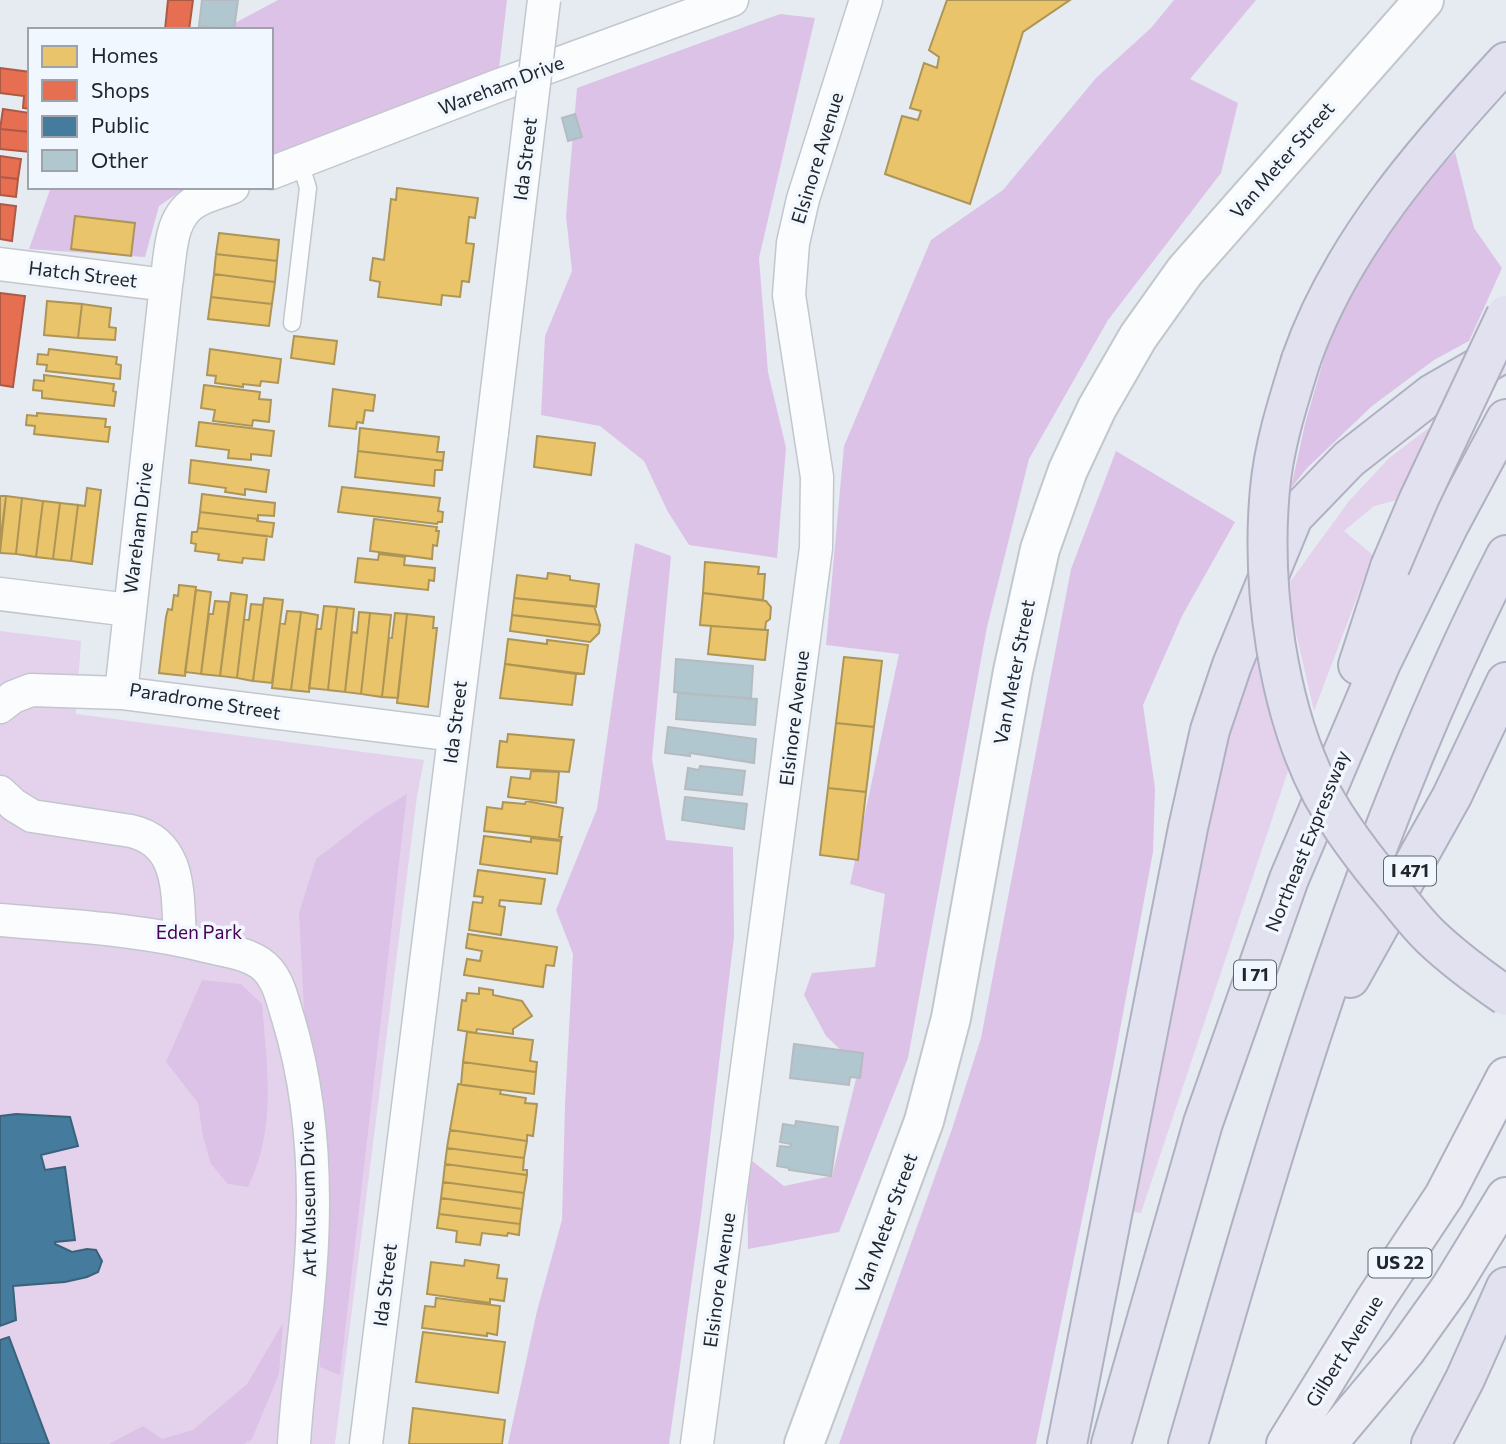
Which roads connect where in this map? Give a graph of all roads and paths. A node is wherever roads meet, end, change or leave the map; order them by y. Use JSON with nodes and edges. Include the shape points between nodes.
{"nodes":[{"id":1,"x":544,"y":0,"type":"edge"},
{"id":2,"x":732,"y":0,"type":"edge"},
{"id":3,"x":866,"y":0,"type":"edge"},
{"id":4,"x":1424,"y":0,"type":"edge"},
{"id":5,"x":1506,"y":62,"type":"edge"},
{"id":6,"x":286,"y":167,"type":"edge"},
{"id":7,"x":228,"y":189,"type":"edge"},
{"id":8,"x":0,"y":264,"type":"edge"},
{"id":9,"x":166,"y":285,"type":"junction"},
{"id":10,"x":1506,"y":315,"type":"edge"},
{"id":11,"x":292,"y":323,"type":"dead end"},
{"id":12,"x":1506,"y":351,"type":"edge"},
{"id":13,"x":1506,"y":419,"type":"edge"},
{"id":14,"x":1506,"y":555,"type":"edge"},
{"id":15,"x":0,"y":594,"type":"edge"},
{"id":16,"x":129,"y":610,"type":"junction"},
{"id":17,"x":1506,"y":682,"type":"edge"},
{"id":18,"x":121,"y":693,"type":"junction"},
{"id":19,"x":0,"y":707,"type":"edge"},
{"id":20,"x":454,"y":735,"type":"junction"},
{"id":21,"x":0,"y":792,"type":"edge"},
{"id":22,"x":1289,"y":879,"type":"junction"},
{"id":23,"x":0,"y":920,"type":"edge"},
{"id":24,"x":180,"y":938,"type":"junction"},
{"id":25,"x":1506,"y":996,"type":"edge"},
{"id":26,"x":1306,"y":1056,"type":"junction"},
{"id":27,"x":1506,"y":1077,"type":"edge"},
{"id":28,"x":1506,"y":1197,"type":"edge"},
{"id":29,"x":1506,"y":1287,"type":"edge"},
{"id":30,"x":294,"y":1444,"type":"edge"},
{"id":31,"x":366,"y":1444,"type":"edge"},
{"id":32,"x":697,"y":1444,"type":"edge"},
{"id":33,"x":804,"y":1444,"type":"edge"},
{"id":34,"x":1067,"y":1444,"type":"edge"},
{"id":35,"x":1111,"y":1444,"type":"edge"},
{"id":36,"x":1188,"y":1444,"type":"edge"},
{"id":37,"x":1286,"y":1444,"type":"edge"},
{"id":38,"x":1327,"y":1444,"type":"edge"},
{"id":39,"x":1431,"y":1444,"type":"edge"}],
"edges":[{"from":1,"to":20,"type":"street","name":"Ida Street","bridge":true},
{"from":2,"to":6,"type":"street","name":"Wareham Drive"},
{"from":3,"to":32,"type":"street","name":"Elsinore Avenue","via":[[793,243],[789,295],[817,477],[816,548]]},
{"from":4,"to":33,"type":"street","name":"Van Meter Street","via":[[1185,271],[1138,337],[1068,470],[1040,550],[1013,671],[951,1018],[924,1121]]},
{"from":5,"to":25,"type":"highway","bridge":true,"via":[[1393,195],[1313,326],[1283,420],[1270,488],[1268,545],[1268,584],[1283,682],[1300,741],[1322,792],[1357,850],[1429,936]]},
{"from":6,"to":11,"type":"lane","via":[[308,188]]},
{"from":7,"to":9,"type":"street","name":"Wareham Drive","via":[[196,201],[178,219]]},
{"from":8,"to":9,"type":"street","name":"Hatch Street"},
{"from":9,"to":16,"type":"street","name":"Wareham Drive"},
{"from":10,"to":22,"type":"highway","bridge":true,"via":[[1390,567]]},
{"from":12,"to":34,"type":"highway","via":[[1422,402],[1349,459],[1293,517],[1232,665],[1210,730],[1188,828]]},
{"from":13,"to":22,"type":"highway","name":"Northeast Expressway","number":"I 71","via":[[1381,663]]},
{"from":14,"to":26,"type":"highway","via":[[1468,628],[1370,864]]},
{"from":15,"to":16,"type":"street"},
{"from":16,"to":18,"type":"street","name":"Paradrome Street"},
{"from":17,"to":26,"type":"highway","number":"I 471","via":[[1452,796]]},
{"from":18,"to":19,"type":"street","via":[[31,690]]},
{"from":18,"to":20,"type":"street","name":"Paradrome Street"},
{"from":20,"to":31,"type":"street","name":"Ida Street"},
{"from":21,"to":24,"type":"street","via":[[32,816],[131,831],[156,842],[172,865]]},
{"from":22,"to":35,"type":"highway","name":"Northeast Expressway","number":"I 71","via":[[1203,1123]]},
{"from":23,"to":24,"type":"street","name":"Art Museum Drive"},
{"from":24,"to":30,"type":"street","name":"Art Museum Drive","via":[[245,955],[265,967],[279,989],[295,1040],[307,1105],[313,1201]]},
{"from":26,"to":36,"type":"highway"},
{"from":27,"to":37,"type":"main road","name":"Gilbert Avenue","number":"US 22","via":[[1444,1196]]},
{"from":28,"to":38,"type":"main road","name":"Gilbert Avenue","number":"US 22","via":[[1406,1350]]},
{"from":29,"to":39,"type":"highway"}]}
